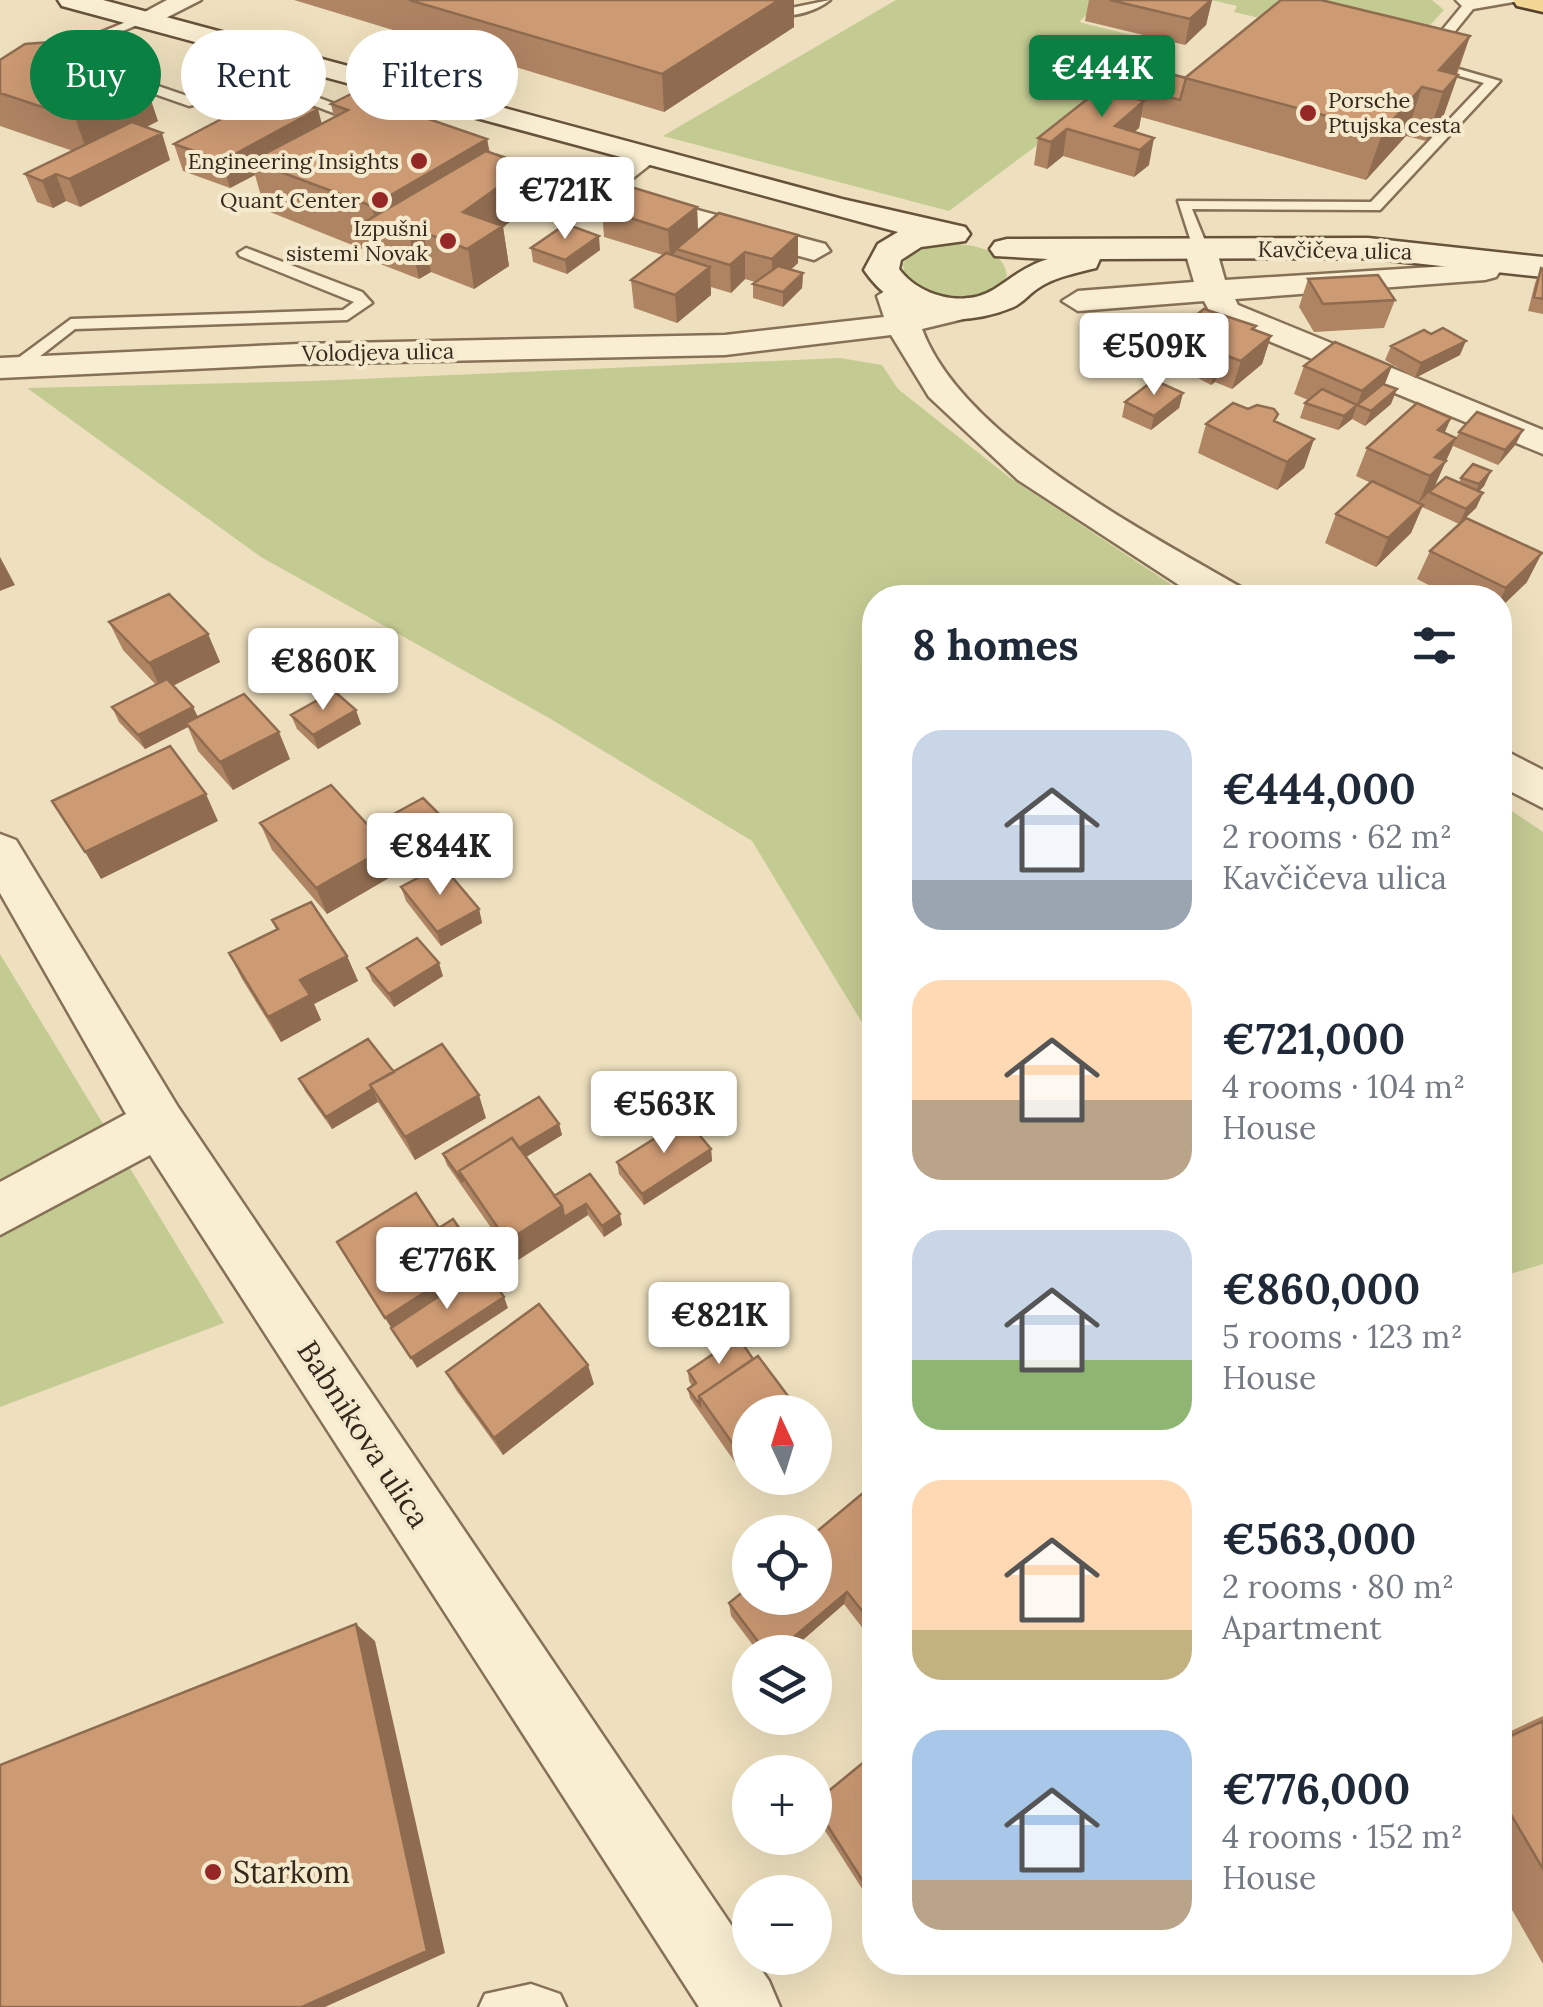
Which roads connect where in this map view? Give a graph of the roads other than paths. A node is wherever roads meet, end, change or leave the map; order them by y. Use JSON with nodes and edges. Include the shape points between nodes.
{"nodes":[{"id":1,"x":72,"y":0,"type":"edge"},
{"id":2,"x":188,"y":0,"type":"edge"},
{"id":3,"x":721,"y":0,"type":"edge"},
{"id":4,"x":824,"y":0,"type":"edge"},
{"id":5,"x":1523,"y":0,"type":"edge"},
{"id":6,"x":1466,"y":3,"type":"edge"},
{"id":7,"x":1543,"y":4,"type":"edge"},
{"id":8,"x":143,"y":20,"type":"junction"},
{"id":9,"x":119,"y":30,"type":"edge"},
{"id":10,"x":181,"y":30,"type":"edge"},
{"id":11,"x":30,"y":67,"type":"edge"},
{"id":12,"x":326,"y":70,"type":"edge"},
{"id":13,"x":0,"y":79,"type":"edge"},
{"id":14,"x":326,"y":105,"type":"edge"},
{"id":15,"x":377,"y":123,"type":"edge"},
{"id":16,"x":647,"y":156,"type":"junction"},
{"id":17,"x":486,"y":157,"type":"edge"},
{"id":18,"x":596,"y":192,"type":"junction"},
{"id":19,"x":836,"y":208,"type":"junction"},
{"id":20,"x":950,"y":234,"type":"junction"},
{"id":21,"x":1007,"y":248,"type":"junction"},
{"id":22,"x":1200,"y":248,"type":"junction"},
{"id":23,"x":814,"y":251,"type":"dead end"},
{"id":24,"x":246,"y":252,"type":"dead end"},
{"id":25,"x":1126,"y":252,"type":"junction"},
{"id":26,"x":1543,"y":267,"type":"edge"},
{"id":27,"x":1485,"y":270,"type":"dead end"},
{"id":28,"x":885,"y":274,"type":"junction"},
{"id":29,"x":1022,"y":282,"type":"junction"},
{"id":30,"x":1213,"y":290,"type":"junction"},
{"id":31,"x":1078,"y":301,"type":"dead end"},
{"id":32,"x":968,"y":308,"type":"junction"},
{"id":33,"x":900,"y":327,"type":"junction"},
{"id":34,"x":756,"y":344,"type":"junction"},
{"id":35,"x":8,"y":367,"type":"edge"},
{"id":36,"x":996,"y":443,"type":"junction"},
{"id":37,"x":1543,"y":443,"type":"edge"},
{"id":38,"x":1208,"y":585,"type":"edge"},
{"id":39,"x":1512,"y":772,"type":"edge"},
{"id":40,"x":1543,"y":792,"type":"edge"},
{"id":41,"x":0,"y":852,"type":"edge"},
{"id":42,"x":159,"y":1124,"type":"junction"},
{"id":43,"x":0,"y":1210,"type":"edge"},
{"id":44,"x":498,"y":2007,"type":"edge"},
{"id":45,"x":547,"y":2007,"type":"edge"},
{"id":46,"x":743,"y":2007,"type":"edge"}],
"edges":[{"from":1,"to":8,"type":"street"},
{"from":2,"to":8,"type":"street"},
{"from":3,"to":4,"type":"lane","via":[[772,14],[804,13]]},
{"from":5,"to":6,"type":"lane"},
{"from":5,"to":7,"type":"main road"},
{"from":6,"to":22,"type":"lane","via":[[1422,63],[1493,81],[1375,207],[1183,204]]},
{"from":8,"to":9,"type":"lane"},
{"from":8,"to":10,"type":"street"},
{"from":11,"to":13,"type":"lane"},
{"from":12,"to":16,"type":"street"},
{"from":14,"to":15,"type":"lane"},
{"from":16,"to":18,"type":"street"},
{"from":16,"to":19,"type":"street"},
{"from":17,"to":18,"type":"lane"},
{"from":18,"to":23,"type":"street"},
{"from":19,"to":20,"type":"street"},
{"from":19,"to":28,"type":"street","via":[[877,250]]},
{"from":20,"to":21,"type":"street"},
{"from":20,"to":28,"type":"street","via":[[901,243]]},
{"from":21,"to":25,"type":"street"},
{"from":21,"to":29,"type":"street","via":[[1022,264]]},
{"from":22,"to":25,"type":"street","name":"Kavčičeva ulica"},
{"from":22,"to":26,"type":"street","name":"Kavčičeva ulica","via":[[1368,248]]},
{"from":22,"to":30,"type":"street"},
{"from":24,"to":35,"type":"lane","via":[[356,295],[364,304],[347,315],[71,324]]},
{"from":25,"to":29,"type":"street","via":[[1052,268]]},
{"from":27,"to":30,"type":"street","name":"Kavčičeva ulica"},
{"from":28,"to":32,"type":"street","via":[[918,302]]},
{"from":28,"to":33,"type":"street"},
{"from":28,"to":34,"type":"street","name":"Volodjeva ulica","via":[[834,314]]},
{"from":29,"to":32,"type":"street","via":[[1000,300]]},
{"from":30,"to":31,"type":"street","name":"Kavčičeva ulica"},
{"from":30,"to":37,"type":"street","via":[[1225,311]]},
{"from":32,"to":33,"type":"street","name":"Volodjeva ulica"},
{"from":32,"to":36,"type":"street","via":[[953,328],[957,352],[978,386]]},
{"from":33,"to":34,"type":"street","name":"Volodjeva ulica"},
{"from":33,"to":36,"type":"street","via":[[920,364]]},
{"from":34,"to":35,"type":"street","name":"Volodjeva ulica","via":[[352,351]]},
{"from":36,"to":38,"type":"street","via":[[1073,506]]},
{"from":39,"to":40,"type":"street"},
{"from":41,"to":42,"type":"street","name":"Babnikova ulica"},
{"from":42,"to":43,"type":"street"},
{"from":42,"to":46,"type":"street","name":"Babnikova ulica"},
{"from":44,"to":45,"type":"lane"}]}
